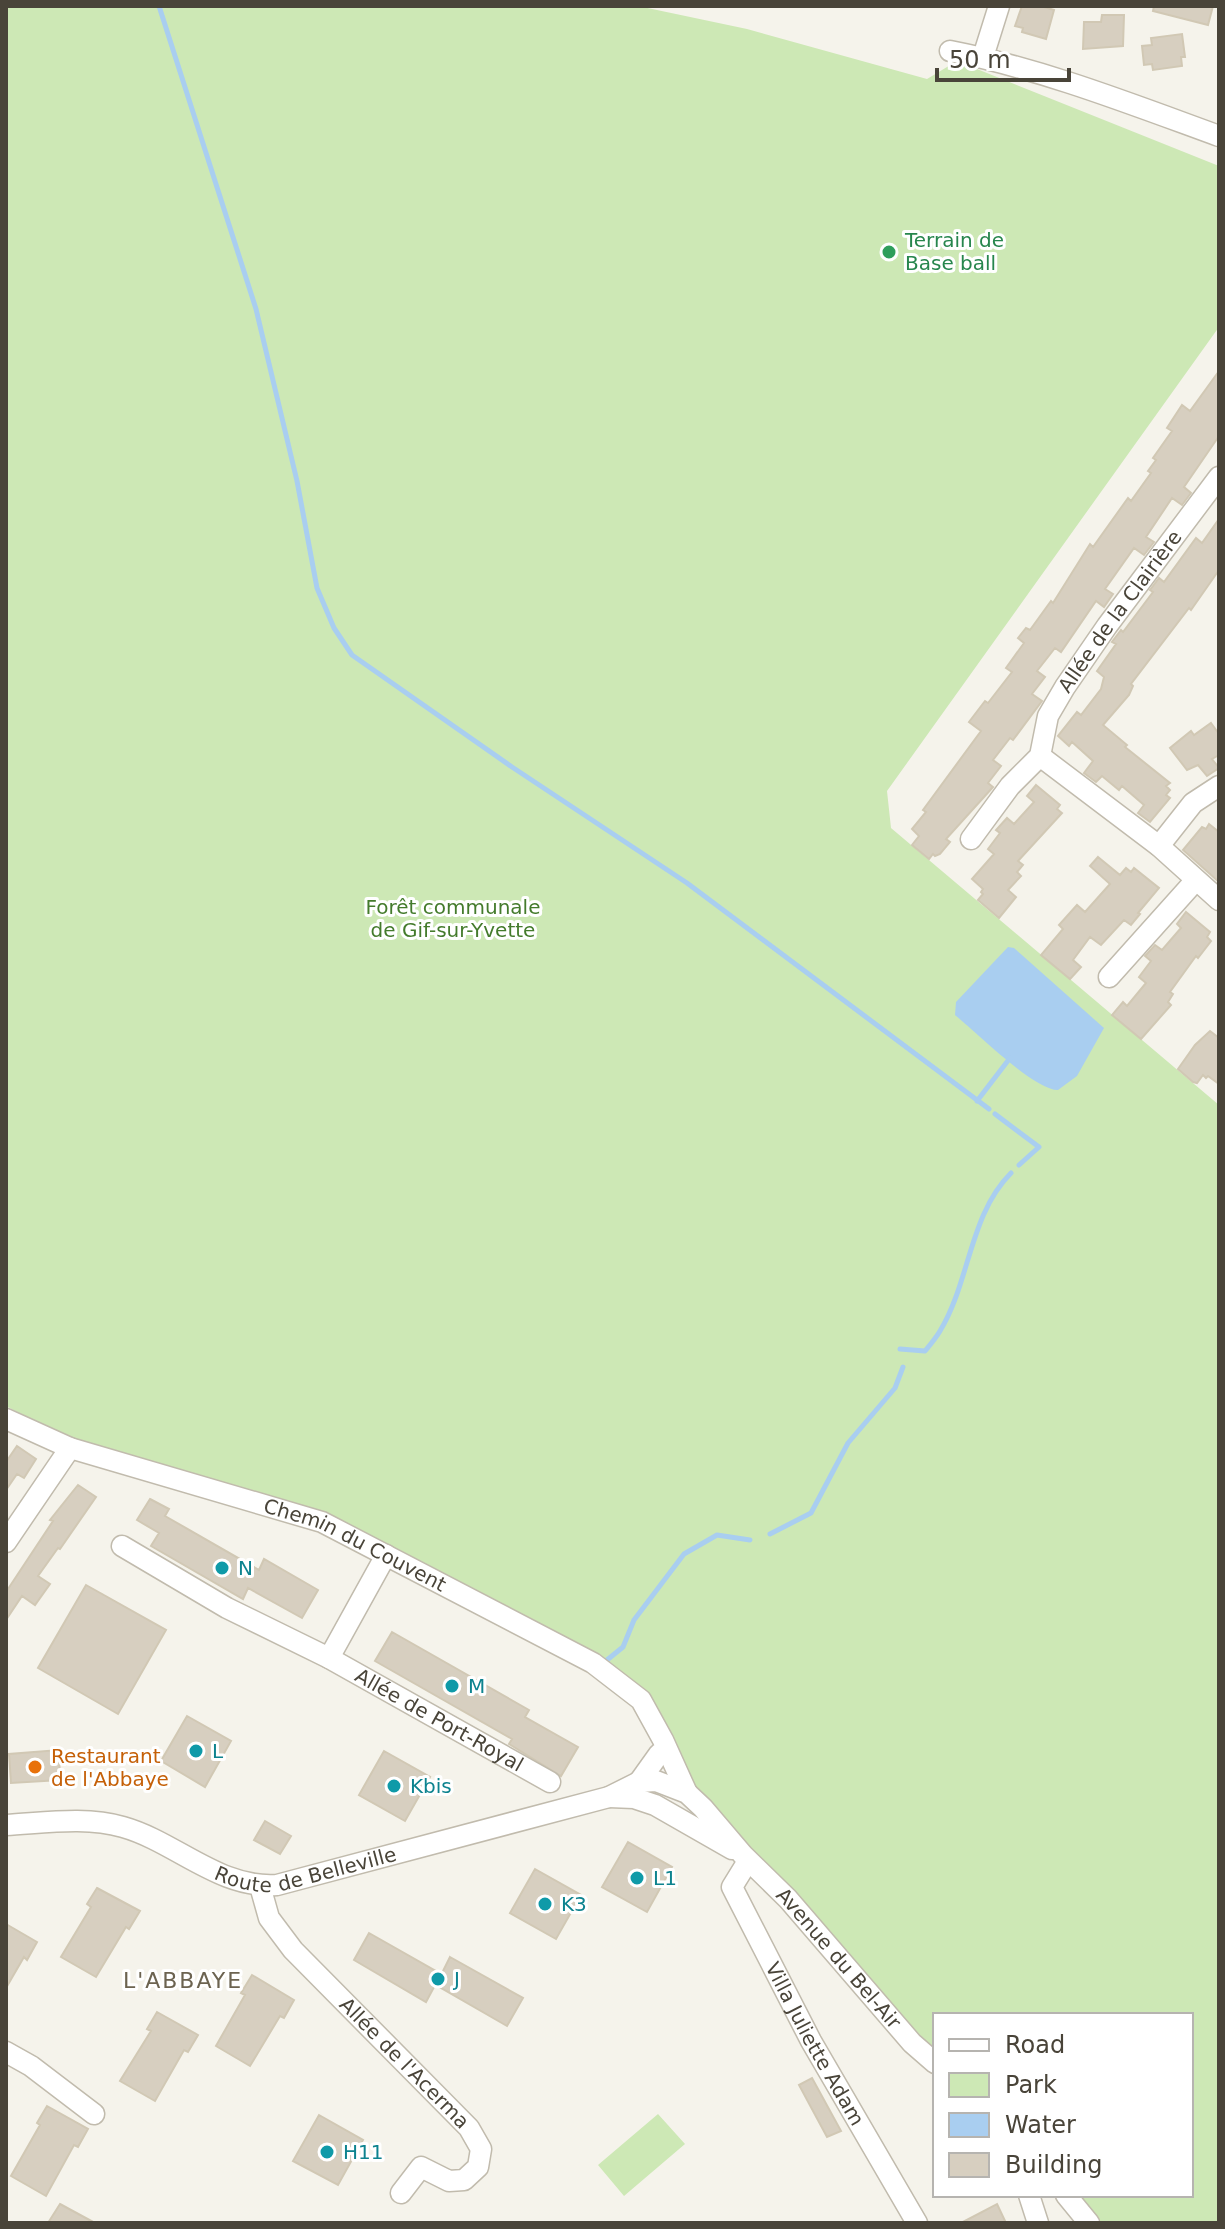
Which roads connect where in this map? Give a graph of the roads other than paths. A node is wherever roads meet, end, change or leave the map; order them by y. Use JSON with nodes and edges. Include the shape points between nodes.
{"nodes":[{"id":1,"x":999,"y":6,"type":"edge"},
{"id":2,"x":950,"y":51,"type":"dead end"},
{"id":3,"x":983,"y":57,"type":"junction"},
{"id":4,"x":1219,"y":136,"type":"edge"},
{"id":5,"x":1219,"y":477,"type":"edge"},
{"id":6,"x":1040,"y":756,"type":"junction"},
{"id":7,"x":1219,"y":786,"type":"edge"},
{"id":8,"x":971,"y":839,"type":"dead end"},
{"id":9,"x":1159,"y":846,"type":"junction"},
{"id":10,"x":1195,"y":881,"type":"junction"},
{"id":11,"x":1219,"y":900,"type":"edge"},
{"id":12,"x":1109,"y":977,"type":"dead end"},
{"id":13,"x":6,"y":1419,"type":"edge"},
{"id":14,"x":70,"y":1448,"type":"junction"},
{"id":15,"x":6,"y":1542,"type":"edge"},
{"id":16,"x":122,"y":1546,"type":"dead end"},
{"id":17,"x":386,"y":1555,"type":"junction"},
{"id":18,"x":329,"y":1658,"type":"junction"},
{"id":19,"x":661,"y":1747,"type":"junction"},
{"id":20,"x":647,"y":1781,"type":"junction"},
{"id":21,"x":550,"y":1782,"type":"dead end"},
{"id":22,"x":687,"y":1793,"type":"junction"},
{"id":23,"x":609,"y":1797,"type":"junction"},
{"id":24,"x":655,"y":1805,"type":"junction"},
{"id":25,"x":703,"y":1808,"type":"junction"},
{"id":26,"x":6,"y":1825,"type":"edge"},
{"id":27,"x":695,"y":1828,"type":"junction"},
{"id":28,"x":745,"y":1858,"type":"junction"},
{"id":29,"x":260,"y":1886,"type":"junction"},
{"id":30,"x":6,"y":2052,"type":"edge"},
{"id":31,"x":933,"y":2061,"type":"edge"},
{"id":32,"x":94,"y":2114,"type":"dead end"},
{"id":33,"x":401,"y":2193,"type":"dead end"},
{"id":34,"x":1030,"y":2197,"type":"edge"},
{"id":35,"x":1068,"y":2197,"type":"edge"},
{"id":36,"x":917,"y":2223,"type":"edge"},
{"id":37,"x":1038,"y":2223,"type":"edge"},
{"id":38,"x":1089,"y":2223,"type":"edge"}],
"edges":[{"from":1,"to":3,"type":"street"},
{"from":2,"to":3,"type":"street"},
{"from":3,"to":4,"type":"street"},
{"from":5,"to":6,"type":"street","name":"Allée de la Clairière","via":[[1065,687],[1048,716]]},
{"from":6,"to":8,"type":"street"},
{"from":6,"to":9,"type":"street"},
{"from":7,"to":9,"type":"street","via":[[1193,803]]},
{"from":9,"to":10,"type":"street"},
{"from":10,"to":11,"type":"street"},
{"from":10,"to":12,"type":"street"},
{"from":13,"to":14,"type":"street","name":"Chemin du Couvent"},
{"from":14,"to":15,"type":"street"},
{"from":14,"to":17,"type":"street","name":"Chemin du Couvent","via":[[322,1522]]},
{"from":16,"to":18,"type":"street","name":"Allée de Port-Royal","via":[[227,1608]]},
{"from":17,"to":18,"type":"street"},
{"from":17,"to":19,"type":"street","name":"Chemin du Couvent","via":[[593,1663],[641,1700]]},
{"from":18,"to":21,"type":"street","name":"Allée de Port-Royal"},
{"from":19,"to":20,"type":"street"},
{"from":19,"to":22,"type":"street","name":"Chemin du Couvent"},
{"from":20,"to":22,"type":"street"},
{"from":20,"to":23,"type":"street","name":"Route de Belleville"},
{"from":20,"to":24,"type":"street"},
{"from":22,"to":25,"type":"street"},
{"from":23,"to":24,"type":"street","name":"Route de Belleville"},
{"from":23,"to":29,"type":"street","name":"Route de Belleville","via":[[298,1881]]},
{"from":24,"to":27,"type":"street","name":"Route de Belleville"},
{"from":25,"to":27,"type":"street","via":[[702,1822]]},
{"from":25,"to":28,"type":"street"},
{"from":26,"to":29,"type":"street","name":"Route de Belleville","via":[[90,1821],[123,1827],[230,1879]]},
{"from":27,"to":28,"type":"street","name":"Route de Belleville"},
{"from":28,"to":31,"type":"street","name":"Avenue du Bel-Air"},
{"from":28,"to":36,"type":"street","name":"Villa Juliette Adam","via":[[732,1887],[811,2041]]},
{"from":29,"to":33,"type":"street","name":"Allée de l'Acerma","via":[[269,1918],[293,1950],[469,2128],[481,2149],[478,2167],[464,2180],[449,2181],[421,2167]]},
{"from":30,"to":32,"type":"street"},
{"from":34,"to":37,"type":"street"},
{"from":35,"to":38,"type":"street"}]}
